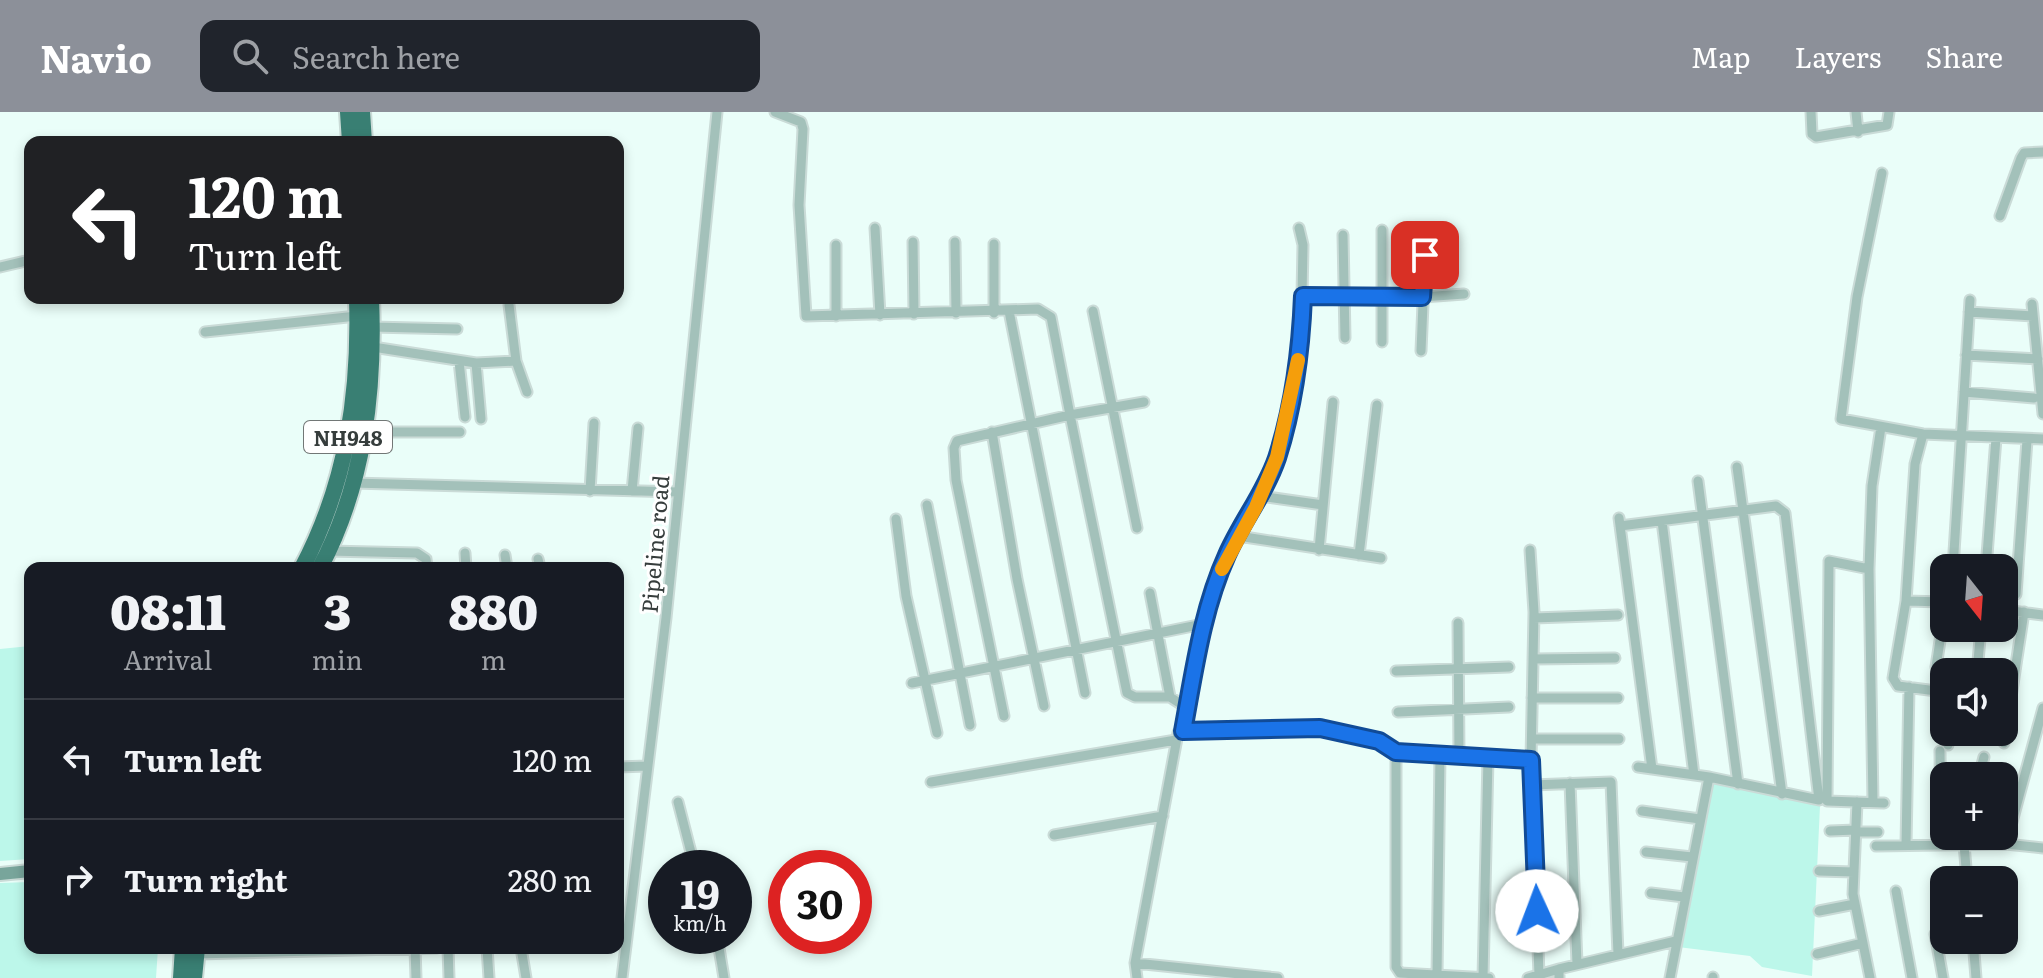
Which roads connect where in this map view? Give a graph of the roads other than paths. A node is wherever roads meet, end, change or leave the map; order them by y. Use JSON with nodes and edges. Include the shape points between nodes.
{"nodes":[{"id":1,"x":348,"y":112,"type":"edge"},
{"id":2,"x":362,"y":112,"type":"edge"},
{"id":3,"x":717,"y":112,"type":"edge"},
{"id":4,"x":775,"y":112,"type":"edge"},
{"id":5,"x":1811,"y":112,"type":"edge"},
{"id":6,"x":1856,"y":112,"type":"edge"},
{"id":7,"x":1889,"y":112,"type":"edge"},
{"id":8,"x":1858,"y":132,"type":"junction"},
{"id":9,"x":350,"y":136,"type":"edge"},
{"id":10,"x":364,"y":136,"type":"edge"},
{"id":11,"x":2043,"y":152,"type":"edge"},
{"id":12,"x":1882,"y":173,"type":"dead end"},
{"id":13,"x":2000,"y":216,"type":"dead end"},
{"id":14,"x":875,"y":228,"type":"dead end"},
{"id":15,"x":1299,"y":228,"type":"dead end"},
{"id":16,"x":1382,"y":230,"type":"dead end"},
{"id":17,"x":1426,"y":233,"type":"dead end"},
{"id":18,"x":1343,"y":235,"type":"dead end"},
{"id":19,"x":913,"y":242,"type":"dead end"},
{"id":20,"x":955,"y":242,"type":"dead end"},
{"id":21,"x":994,"y":244,"type":"dead end"},
{"id":22,"x":836,"y":245,"type":"dead end"},
{"id":23,"x":24,"y":261,"type":"edge"},
{"id":24,"x":0,"y":267,"type":"edge"},
{"id":25,"x":1464,"y":294,"type":"dead end"},
{"id":26,"x":1344,"y":295,"type":"junction"},
{"id":27,"x":1303,"y":296,"type":"junction"},
{"id":28,"x":1381,"y":296,"type":"junction"},
{"id":29,"x":1422,"y":297,"type":"junction"},
{"id":30,"x":1970,"y":300,"type":"dead end"},
{"id":31,"x":357,"y":304,"type":"edge"},
{"id":32,"x":371,"y":304,"type":"edge"},
{"id":33,"x":2032,"y":304,"type":"dead end"},
{"id":34,"x":509,"y":305,"type":"dead end"},
{"id":35,"x":1009,"y":311,"type":"junction"},
{"id":36,"x":1093,"y":311,"type":"dead end"},
{"id":37,"x":1969,"y":312,"type":"junction"},
{"id":38,"x":956,"y":313,"type":"junction"},
{"id":39,"x":994,"y":313,"type":"junction"},
{"id":40,"x":914,"y":314,"type":"junction"},
{"id":41,"x":880,"y":315,"type":"junction"},
{"id":42,"x":357,"y":316,"type":"junction"},
{"id":43,"x":836,"y":316,"type":"junction"},
{"id":44,"x":2033,"y":316,"type":"junction"},
{"id":45,"x":372,"y":327,"type":"junction"},
{"id":46,"x":457,"y":329,"type":"dead end"},
{"id":47,"x":205,"y":332,"type":"dead end"},
{"id":48,"x":1345,"y":338,"type":"dead end"},
{"id":49,"x":1382,"y":342,"type":"dead end"},
{"id":50,"x":373,"y":347,"type":"junction"},
{"id":51,"x":1421,"y":351,"type":"dead end"},
{"id":52,"x":1966,"y":355,"type":"junction"},
{"id":53,"x":2038,"y":359,"type":"junction"},
{"id":54,"x":459,"y":361,"type":"junction"},
{"id":55,"x":516,"y":361,"type":"junction"},
{"id":56,"x":476,"y":363,"type":"junction"},
{"id":57,"x":527,"y":392,"type":"dead end"},
{"id":58,"x":1964,"y":392,"type":"junction"},
{"id":59,"x":2040,"y":397,"type":"edge"},
{"id":60,"x":1144,"y":402,"type":"dead end"},
{"id":61,"x":1333,"y":402,"type":"dead end"},
{"id":62,"x":1377,"y":405,"type":"dead end"},
{"id":63,"x":1113,"y":408,"type":"junction"},
{"id":64,"x":2043,"y":414,"type":"edge"},
{"id":65,"x":1070,"y":415,"type":"junction"},
{"id":66,"x":465,"y":417,"type":"dead end"},
{"id":67,"x":481,"y":419,"type":"dead end"},
{"id":68,"x":594,"y":423,"type":"dead end"},
{"id":69,"x":1031,"y":425,"type":"junction"},
{"id":70,"x":1881,"y":427,"type":"junction"},
{"id":71,"x":638,"y":428,"type":"dead end"},
{"id":72,"x":366,"y":432,"type":"junction"},
{"id":73,"x":460,"y":432,"type":"dead end"},
{"id":74,"x":992,"y":432,"type":"junction"},
{"id":75,"x":1923,"y":434,"type":"junction"},
{"id":76,"x":1961,"y":436,"type":"junction"},
{"id":77,"x":1996,"y":438,"type":"junction"},
{"id":78,"x":2043,"y":439,"type":"edge"},
{"id":79,"x":2027,"y":440,"type":"junction"},
{"id":80,"x":1737,"y":467,"type":"dead end"},
{"id":81,"x":1698,"y":481,"type":"dead end"},
{"id":82,"x":353,"y":483,"type":"junction"},
{"id":83,"x":590,"y":491,"type":"junction"},
{"id":84,"x":632,"y":491,"type":"junction"},
{"id":85,"x":677,"y":492,"type":"junction"},
{"id":86,"x":1260,"y":496,"type":"junction"},
{"id":87,"x":927,"y":505,"type":"dead end"},
{"id":88,"x":1323,"y":505,"type":"junction"},
{"id":89,"x":1743,"y":510,"type":"junction"},
{"id":90,"x":1702,"y":516,"type":"junction"},
{"id":91,"x":896,"y":519,"type":"dead end"},
{"id":92,"x":1662,"y":521,"type":"junction"},
{"id":93,"x":1137,"y":528,"type":"dead end"},
{"id":94,"x":1238,"y":536,"type":"junction"},
{"id":95,"x":1319,"y":550,"type":"junction"},
{"id":96,"x":1530,"y":550,"type":"dead end"},
{"id":97,"x":328,"y":551,"type":"junction"},
{"id":98,"x":465,"y":553,"type":"dead end"},
{"id":99,"x":1954,"y":554,"type":"edge"},
{"id":100,"x":1987,"y":554,"type":"edge"},
{"id":101,"x":505,"y":555,"type":"dead end"},
{"id":102,"x":1359,"y":555,"type":"junction"},
{"id":103,"x":1381,"y":558,"type":"dead end"},
{"id":104,"x":305,"y":562,"type":"edge"},
{"id":105,"x":323,"y":562,"type":"edge"},
{"id":106,"x":426,"y":562,"type":"edge"},
{"id":107,"x":466,"y":562,"type":"edge"},
{"id":108,"x":506,"y":562,"type":"edge"},
{"id":109,"x":2018,"y":566,"type":"edge"},
{"id":110,"x":1869,"y":569,"type":"junction"},
{"id":111,"x":1150,"y":593,"type":"dead end"},
{"id":112,"x":1906,"y":601,"type":"junction"},
{"id":113,"x":1930,"y":602,"type":"edge"},
{"id":114,"x":2018,"y":611,"type":"edge"},
{"id":115,"x":2024,"y":612,"type":"junction"},
{"id":116,"x":1618,"y":615,"type":"dead end"},
{"id":117,"x":2043,"y":615,"type":"edge"},
{"id":118,"x":1534,"y":618,"type":"junction"},
{"id":119,"x":1458,"y":623,"type":"dead end"},
{"id":120,"x":1203,"y":624,"type":"junction"},
{"id":121,"x":1157,"y":633,"type":"junction"},
{"id":122,"x":1117,"y":642,"type":"junction"},
{"id":123,"x":1077,"y":650,"type":"junction"},
{"id":124,"x":1615,"y":658,"type":"dead end"},
{"id":125,"x":2017,"y":658,"type":"edge"},
{"id":126,"x":1034,"y":659,"type":"junction"},
{"id":127,"x":1533,"y":659,"type":"junction"},
{"id":128,"x":994,"y":667,"type":"junction"},
{"id":129,"x":1509,"y":667,"type":"dead end"},
{"id":130,"x":1455,"y":669,"type":"junction"},
{"id":131,"x":1396,"y":671,"type":"dead end"},
{"id":132,"x":962,"y":674,"type":"junction"},
{"id":133,"x":924,"y":681,"type":"junction"},
{"id":134,"x":912,"y":683,"type":"dead end"},
{"id":135,"x":1909,"y":687,"type":"junction"},
{"id":136,"x":1930,"y":690,"type":"edge"},
{"id":137,"x":1085,"y":693,"type":"dead end"},
{"id":138,"x":1170,"y":697,"type":"junction"},
{"id":139,"x":1532,"y":698,"type":"junction"},
{"id":140,"x":1618,"y":698,"type":"dead end"},
{"id":141,"x":1044,"y":706,"type":"dead end"},
{"id":142,"x":1509,"y":707,"type":"dead end"},
{"id":143,"x":1187,"y":708,"type":"junction"},
{"id":144,"x":2043,"y":708,"type":"edge"},
{"id":145,"x":1457,"y":710,"type":"junction"},
{"id":146,"x":1398,"y":712,"type":"dead end"},
{"id":147,"x":1004,"y":716,"type":"dead end"},
{"id":148,"x":970,"y":725,"type":"dead end"},
{"id":149,"x":937,"y":733,"type":"dead end"},
{"id":150,"x":1180,"y":736,"type":"junction"},
{"id":151,"x":1532,"y":739,"type":"junction"},
{"id":152,"x":1619,"y":739,"type":"dead end"},
{"id":153,"x":1396,"y":752,"type":"junction"},
{"id":154,"x":1440,"y":755,"type":"junction"},
{"id":155,"x":1459,"y":756,"type":"junction"},
{"id":156,"x":1984,"y":757,"type":"dead end"},
{"id":157,"x":1488,"y":758,"type":"junction"},
{"id":158,"x":1531,"y":760,"type":"junction"},
{"id":159,"x":1983,"y":762,"type":"edge"},
{"id":160,"x":647,"y":766,"type":"junction"},
{"id":161,"x":624,"y":767,"type":"edge"},
{"id":162,"x":1638,"y":767,"type":"dead end"},
{"id":163,"x":1652,"y":769,"type":"junction"},
{"id":164,"x":1694,"y":775,"type":"junction"},
{"id":165,"x":1709,"y":777,"type":"junction"},
{"id":166,"x":931,"y":782,"type":"dead end"},
{"id":167,"x":1570,"y":783,"type":"junction"},
{"id":168,"x":1738,"y":784,"type":"junction"},
{"id":169,"x":1532,"y":785,"type":"junction"},
{"id":170,"x":1782,"y":794,"type":"junction"},
{"id":171,"x":2018,"y":800,"type":"edge"},
{"id":172,"x":678,"y":802,"type":"dead end"},
{"id":173,"x":1857,"y":802,"type":"junction"},
{"id":174,"x":1873,"y":802,"type":"junction"},
{"id":175,"x":1884,"y":803,"type":"dead end"},
{"id":176,"x":1642,"y":811,"type":"dead end"},
{"id":177,"x":1163,"y":816,"type":"junction"},
{"id":178,"x":1700,"y":819,"type":"junction"},
{"id":179,"x":1830,"y":831,"type":"dead end"},
{"id":180,"x":1856,"y":831,"type":"junction"},
{"id":181,"x":1878,"y":832,"type":"dead end"},
{"id":182,"x":1054,"y":835,"type":"dead end"},
{"id":183,"x":1930,"y":844,"type":"edge"},
{"id":184,"x":2018,"y":844,"type":"edge"},
{"id":185,"x":2042,"y":844,"type":"edge"},
{"id":186,"x":1906,"y":845,"type":"junction"},
{"id":187,"x":1876,"y":846,"type":"dead end"},
{"id":188,"x":690,"y":850,"type":"edge"},
{"id":189,"x":1646,"y":852,"type":"dead end"},
{"id":190,"x":1692,"y":857,"type":"junction"},
{"id":191,"x":1819,"y":871,"type":"dead end"},
{"id":192,"x":24,"y":872,"type":"edge"},
{"id":193,"x":1854,"y":872,"type":"junction"},
{"id":194,"x":0,"y":874,"type":"edge"},
{"id":195,"x":1896,"y":891,"type":"dead end"},
{"id":196,"x":1651,"y":893,"type":"dead end"},
{"id":197,"x":1684,"y":897,"type":"junction"},
{"id":198,"x":1855,"y":904,"type":"junction"},
{"id":199,"x":1819,"y":911,"type":"dead end"},
{"id":200,"x":1676,"y":941,"type":"junction"},
{"id":201,"x":1863,"y":943,"type":"junction"},
{"id":202,"x":190,"y":954,"type":"edge"},
{"id":203,"x":192,"y":954,"type":"edge"},
{"id":204,"x":415,"y":954,"type":"edge"},
{"id":205,"x":448,"y":954,"type":"edge"},
{"id":206,"x":487,"y":954,"type":"edge"},
{"id":207,"x":522,"y":954,"type":"edge"},
{"id":208,"x":720,"y":954,"type":"edge"},
{"id":209,"x":1618,"y":954,"type":"junction"},
{"id":210,"x":1817,"y":954,"type":"dead end"},
{"id":211,"x":1939,"y":954,"type":"edge"},
{"id":212,"x":1974,"y":954,"type":"edge"},
{"id":213,"x":1135,"y":963,"type":"junction"},
{"id":214,"x":1577,"y":964,"type":"junction"},
{"id":215,"x":1189,"y":974,"type":"edge"},
{"id":216,"x":1238,"y":974,"type":"edge"},
{"id":217,"x":1559,"y":974,"type":"edge"},
{"id":218,"x":1437,"y":975,"type":"junction"},
{"id":219,"x":1534,"y":976,"type":"edge"},
{"id":220,"x":181,"y":978,"type":"edge"},
{"id":221,"x":194,"y":978,"type":"edge"},
{"id":222,"x":416,"y":978,"type":"edge"},
{"id":223,"x":449,"y":978,"type":"edge"},
{"id":224,"x":489,"y":978,"type":"edge"},
{"id":225,"x":526,"y":978,"type":"edge"},
{"id":226,"x":622,"y":978,"type":"edge"},
{"id":227,"x":724,"y":978,"type":"edge"},
{"id":228,"x":1137,"y":978,"type":"edge"},
{"id":229,"x":1278,"y":978,"type":"edge"},
{"id":230,"x":1486,"y":978,"type":"edge"},
{"id":231,"x":1670,"y":978,"type":"edge"},
{"id":232,"x":1870,"y":978,"type":"edge"},
{"id":233,"x":1912,"y":978,"type":"edge"},
{"id":234,"x":1943,"y":978,"type":"edge"},
{"id":235,"x":1976,"y":978,"type":"edge"}],
"edges":[{"from":1,"to":9,"type":"highway"},
{"from":2,"to":10,"type":"highway"},
{"from":3,"to":85,"type":"street","name":"Pipeline road"},
{"from":4,"to":43,"type":"street","via":[[801,122],[803,129],[799,205],[806,316]]},
{"from":5,"to":8,"type":"street","via":[[1816,137]]},
{"from":6,"to":8,"type":"street"},
{"from":7,"to":8,"type":"street","via":[[1887,125]]},
{"from":11,"to":13,"type":"street","via":[[2024,153]]},
{"from":12,"to":70,"type":"street","via":[[1857,297],[1841,418]]},
{"from":14,"to":41,"type":"street"},
{"from":15,"to":27,"type":"street"},
{"from":16,"to":28,"type":"street"},
{"from":17,"to":29,"type":"street"},
{"from":18,"to":26,"type":"street"},
{"from":19,"to":40,"type":"street"},
{"from":20,"to":38,"type":"street"},
{"from":21,"to":39,"type":"street"},
{"from":22,"to":43,"type":"street"},
{"from":23,"to":24,"type":"street"},
{"from":25,"to":29,"type":"street"},
{"from":26,"to":27,"type":"street"},
{"from":26,"to":28,"type":"street"},
{"from":26,"to":48,"type":"street"},
{"from":27,"to":86,"type":"street","via":[[1301,346],[1277,457]]},
{"from":28,"to":29,"type":"street"},
{"from":28,"to":49,"type":"street"},
{"from":29,"to":51,"type":"street"},
{"from":30,"to":37,"type":"street"},
{"from":31,"to":42,"type":"highway","number":"NH948"},
{"from":32,"to":45,"type":"highway","number":"NH948"},
{"from":33,"to":44,"type":"street"},
{"from":34,"to":55,"type":"street"},
{"from":35,"to":39,"type":"street"},
{"from":35,"to":65,"type":"street","via":[[1038,309],[1051,317]]},
{"from":35,"to":69,"type":"street"},
{"from":36,"to":63,"type":"street"},
{"from":37,"to":44,"type":"street"},
{"from":37,"to":52,"type":"street"},
{"from":38,"to":39,"type":"street"},
{"from":38,"to":40,"type":"street"},
{"from":40,"to":41,"type":"street"},
{"from":41,"to":43,"type":"street"},
{"from":42,"to":47,"type":"street"},
{"from":42,"to":104,"type":"highway","number":"NH948","via":[[358,370],[349,432],[337,485]]},
{"from":44,"to":53,"type":"street"},
{"from":45,"to":46,"type":"street"},
{"from":45,"to":50,"type":"highway","number":"NH948"},
{"from":50,"to":54,"type":"street"},
{"from":50,"to":72,"type":"highway","number":"NH948"},
{"from":52,"to":53,"type":"street"},
{"from":52,"to":58,"type":"street"},
{"from":53,"to":59,"type":"street"},
{"from":54,"to":56,"type":"street"},
{"from":54,"to":66,"type":"street"},
{"from":55,"to":56,"type":"street"},
{"from":55,"to":57,"type":"street"},
{"from":56,"to":67,"type":"street"},
{"from":58,"to":59,"type":"street"},
{"from":58,"to":76,"type":"street"},
{"from":59,"to":64,"type":"street"},
{"from":60,"to":63,"type":"street"},
{"from":61,"to":88,"type":"street"},
{"from":62,"to":102,"type":"street"},
{"from":63,"to":65,"type":"street"},
{"from":63,"to":93,"type":"street"},
{"from":65,"to":69,"type":"street"},
{"from":65,"to":122,"type":"street"},
{"from":68,"to":83,"type":"street"},
{"from":69,"to":74,"type":"street"},
{"from":69,"to":123,"type":"street"},
{"from":70,"to":75,"type":"street"},
{"from":70,"to":110,"type":"street"},
{"from":71,"to":84,"type":"street"},
{"from":72,"to":73,"type":"street"},
{"from":72,"to":82,"type":"highway","number":"NH948"},
{"from":74,"to":126,"type":"street"},
{"from":74,"to":128,"type":"street","via":[[957,441],[954,448]]},
{"from":75,"to":76,"type":"street"},
{"from":75,"to":112,"type":"street","via":[[1915,464]]},
{"from":76,"to":77,"type":"street"},
{"from":76,"to":99,"type":"street"},
{"from":77,"to":79,"type":"street"},
{"from":77,"to":100,"type":"street"},
{"from":78,"to":79,"type":"street"},
{"from":79,"to":109,"type":"street"},
{"from":80,"to":89,"type":"street"},
{"from":81,"to":90,"type":"street"},
{"from":82,"to":83,"type":"street"},
{"from":82,"to":97,"type":"highway","number":"NH948"},
{"from":83,"to":84,"type":"street"},
{"from":84,"to":85,"type":"street"},
{"from":85,"to":160,"type":"street","name":"Pipeline road"},
{"from":86,"to":88,"type":"street"},
{"from":86,"to":94,"type":"street"},
{"from":87,"to":132,"type":"street"},
{"from":88,"to":95,"type":"street"},
{"from":89,"to":90,"type":"street"},
{"from":89,"to":170,"type":"street"},
{"from":89,"to":170,"type":"street","via":[[1776,506],[1785,513],[1819,800]]},
{"from":90,"to":92,"type":"street"},
{"from":90,"to":168,"type":"street"},
{"from":91,"to":133,"type":"street"},
{"from":92,"to":163,"type":"street","via":[[1619,522]]},
{"from":92,"to":164,"type":"street"},
{"from":94,"to":95,"type":"street"},
{"from":94,"to":120,"type":"street"},
{"from":95,"to":102,"type":"street"},
{"from":96,"to":118,"type":"street"},
{"from":97,"to":105,"type":"highway","number":"NH948"},
{"from":97,"to":106,"type":"street","via":[[417,553]]},
{"from":98,"to":107,"type":"street"},
{"from":101,"to":108,"type":"street"},
{"from":102,"to":103,"type":"street"},
{"from":110,"to":173,"type":"street","via":[[1829,561],[1827,801]]},
{"from":110,"to":174,"type":"street"},
{"from":111,"to":121,"type":"street"},
{"from":112,"to":113,"type":"street"},
{"from":112,"to":135,"type":"street","via":[[1893,678],[1896,686]]},
{"from":114,"to":115,"type":"street"},
{"from":115,"to":117,"type":"street"},
{"from":115,"to":125,"type":"street"},
{"from":116,"to":118,"type":"street"},
{"from":118,"to":127,"type":"street"},
{"from":119,"to":130,"type":"street"},
{"from":120,"to":121,"type":"street"},
{"from":120,"to":143,"type":"street"},
{"from":121,"to":122,"type":"street"},
{"from":121,"to":138,"type":"street"},
{"from":122,"to":123,"type":"street"},
{"from":122,"to":138,"type":"street","via":[[1129,696]]},
{"from":123,"to":126,"type":"street"},
{"from":123,"to":137,"type":"street"},
{"from":124,"to":127,"type":"street"},
{"from":126,"to":128,"type":"street"},
{"from":126,"to":141,"type":"street"},
{"from":127,"to":139,"type":"street"},
{"from":128,"to":132,"type":"street"},
{"from":128,"to":147,"type":"street"},
{"from":129,"to":130,"type":"street"},
{"from":130,"to":131,"type":"street"},
{"from":130,"to":145,"type":"street"},
{"from":132,"to":133,"type":"street"},
{"from":132,"to":148,"type":"street"},
{"from":133,"to":134,"type":"street"},
{"from":133,"to":149,"type":"street"},
{"from":135,"to":136,"type":"street"},
{"from":135,"to":186,"type":"street"},
{"from":138,"to":143,"type":"street"},
{"from":139,"to":140,"type":"street"},
{"from":139,"to":151,"type":"street"},
{"from":142,"to":145,"type":"street"},
{"from":143,"to":150,"type":"street"},
{"from":144,"to":171,"type":"street"},
{"from":145,"to":146,"type":"street"},
{"from":145,"to":155,"type":"street"},
{"from":150,"to":153,"type":"street","via":[[1320,728],[1379,741]]},
{"from":150,"to":166,"type":"street"},
{"from":150,"to":177,"type":"street"},
{"from":151,"to":152,"type":"street"},
{"from":151,"to":158,"type":"street"},
{"from":153,"to":154,"type":"street"},
{"from":153,"to":218,"type":"street","via":[[1396,967],[1400,973]]},
{"from":154,"to":155,"type":"street"},
{"from":154,"to":218,"type":"street"},
{"from":155,"to":157,"type":"street"},
{"from":156,"to":159,"type":"street"},
{"from":157,"to":158,"type":"street"},
{"from":157,"to":230,"type":"street"},
{"from":158,"to":169,"type":"street"},
{"from":160,"to":161,"type":"street"},
{"from":160,"to":226,"type":"street","name":"Pipeline road"},
{"from":162,"to":163,"type":"street"},
{"from":163,"to":164,"type":"street"},
{"from":164,"to":165,"type":"street"},
{"from":165,"to":168,"type":"street"},
{"from":165,"to":178,"type":"street"},
{"from":167,"to":169,"type":"street"},
{"from":167,"to":209,"type":"street","via":[[1611,782]]},
{"from":167,"to":214,"type":"street"},
{"from":168,"to":170,"type":"street"},
{"from":169,"to":219,"type":"street"},
{"from":172,"to":188,"type":"street"},
{"from":173,"to":174,"type":"street"},
{"from":173,"to":180,"type":"street"},
{"from":174,"to":175,"type":"street"},
{"from":176,"to":178,"type":"street"},
{"from":177,"to":182,"type":"street"},
{"from":177,"to":213,"type":"street"},
{"from":178,"to":190,"type":"street"},
{"from":179,"to":180,"type":"street"},
{"from":180,"to":181,"type":"street"},
{"from":180,"to":193,"type":"street"},
{"from":183,"to":186,"type":"street"},
{"from":184,"to":185,"type":"street"},
{"from":186,"to":187,"type":"street"},
{"from":189,"to":190,"type":"street"},
{"from":190,"to":197,"type":"street"},
{"from":191,"to":193,"type":"street"},
{"from":192,"to":194,"type":"street"},
{"from":193,"to":198,"type":"street"},
{"from":195,"to":233,"type":"street"},
{"from":196,"to":197,"type":"street"},
{"from":197,"to":200,"type":"street"},
{"from":198,"to":199,"type":"street"},
{"from":198,"to":201,"type":"street"},
{"from":200,"to":209,"type":"street"},
{"from":200,"to":231,"type":"street"},
{"from":201,"to":210,"type":"street"},
{"from":201,"to":232,"type":"street"},
{"from":202,"to":220,"type":"highway"},
{"from":203,"to":221,"type":"highway"},
{"from":204,"to":222,"type":"street"},
{"from":205,"to":223,"type":"street"},
{"from":206,"to":224,"type":"street"},
{"from":207,"to":225,"type":"street"},
{"from":208,"to":227,"type":"street"},
{"from":209,"to":214,"type":"street"},
{"from":211,"to":234,"type":"street"},
{"from":212,"to":235,"type":"street"},
{"from":213,"to":215,"type":"street"},
{"from":213,"to":228,"type":"street"},
{"from":214,"to":217,"type":"street"},
{"from":215,"to":216,"type":"street"},
{"from":216,"to":229,"type":"street"},
{"from":217,"to":219,"type":"street"},
{"from":218,"to":230,"type":"street"}]}
